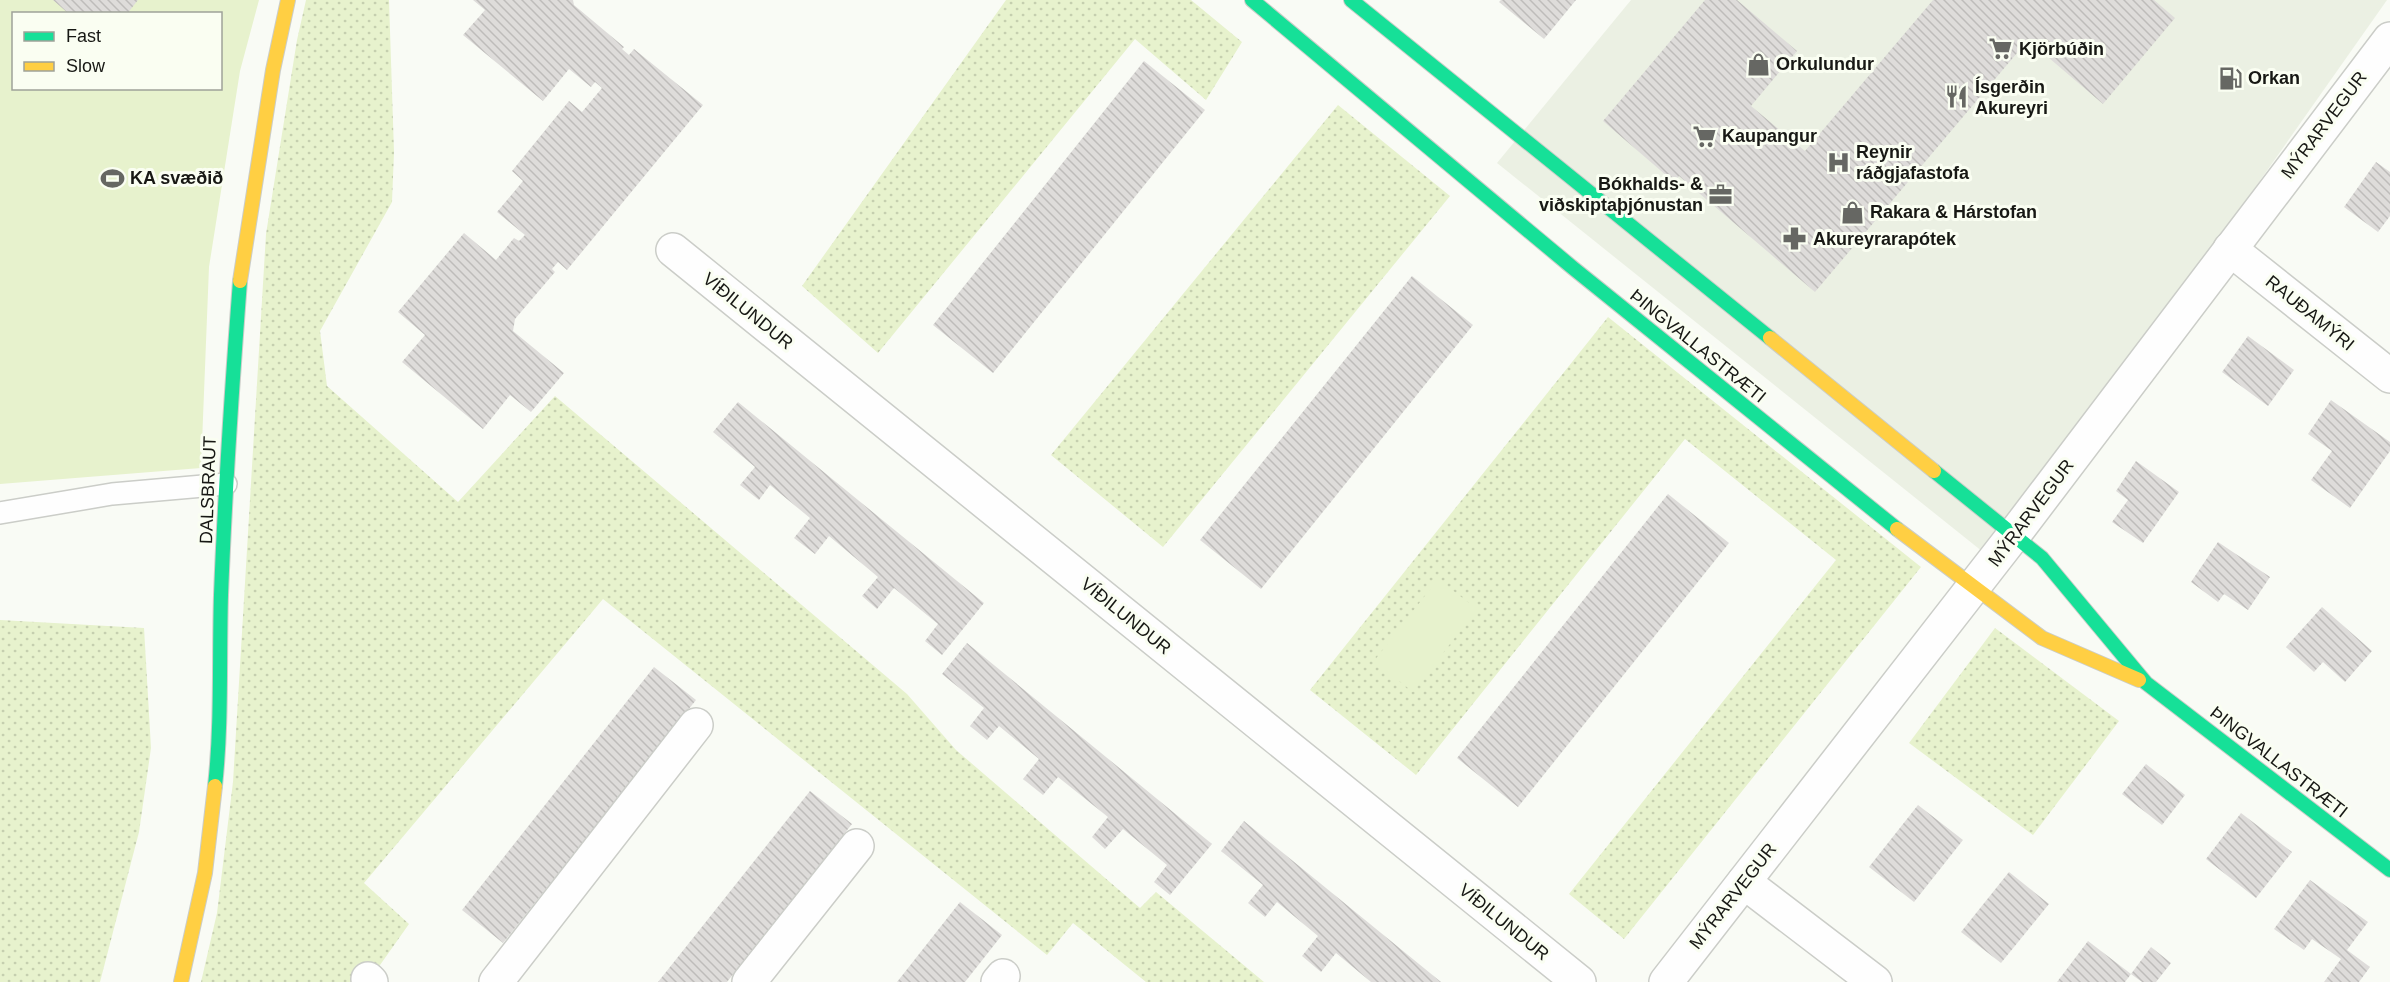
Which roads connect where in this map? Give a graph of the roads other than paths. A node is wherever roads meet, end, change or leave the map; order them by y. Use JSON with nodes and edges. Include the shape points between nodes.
{"nodes":[{"id":1,"x":288,"y":0,"type":"edge"},
{"id":2,"x":1252,"y":0,"type":"edge"},
{"id":3,"x":1351,"y":0,"type":"edge"},
{"id":4,"x":2390,"y":39,"type":"edge"},
{"id":5,"x":2230,"y":249,"type":"junction"},
{"id":6,"x":673,"y":250,"type":"dead end"},
{"id":7,"x":2390,"y":376,"type":"edge"},
{"id":8,"x":226,"y":484,"type":"junction"},
{"id":9,"x":0,"y":513,"type":"edge"},
{"id":10,"x":2013,"y":536,"type":"junction"},
{"id":11,"x":1974,"y":588,"type":"junction"},
{"id":12,"x":2146,"y":683,"type":"junction"},
{"id":13,"x":696,"y":724,"type":"dead end"},
{"id":14,"x":856,"y":846,"type":"dead end"},
{"id":15,"x":2390,"y":870,"type":"edge"},
{"id":16,"x":1744,"y":882,"type":"junction"},
{"id":17,"x":181,"y":982,"type":"edge"},
{"id":18,"x":496,"y":982,"type":"edge"},
{"id":19,"x":749,"y":982,"type":"edge"},
{"id":20,"x":1579,"y":982,"type":"edge"},
{"id":21,"x":1666,"y":982,"type":"edge"},
{"id":22,"x":1875,"y":982,"type":"edge"}],
"edges":[{"from":1,"to":8,"type":"main road","name":"DALSBRAUT","via":[[242,260]]},
{"from":2,"to":11,"type":"main road","name":"ÞINGVALLASTRÆTI","via":[[1574,268]]},
{"from":3,"to":10,"type":"main road","name":"ÞINGVALLASTRÆTI"},
{"from":4,"to":5,"type":"street","name":"MÝRARVEGUR"},
{"from":5,"to":7,"type":"street","name":"RAUÐAMÝRI"},
{"from":5,"to":10,"type":"street","name":"MÝRARVEGUR"},
{"from":6,"to":20,"type":"street","name":"VÍÐILUNDUR"},
{"from":8,"to":9,"type":"lane","via":[[112,494]]},
{"from":8,"to":17,"type":"main road","name":"DALSBRAUT","via":[[220,741],[205,873]]},
{"from":10,"to":11,"type":"street","name":"MÝRARVEGUR"},
{"from":10,"to":12,"type":"main road","name":"ÞINGVALLASTRÆTI","via":[[2042,558]]},
{"from":11,"to":12,"type":"main road","name":"ÞINGVALLASTRÆTI","via":[[2042,638]]},
{"from":11,"to":16,"type":"street","name":"MÝRARVEGUR"},
{"from":12,"to":15,"type":"main road","name":"ÞINGVALLASTRÆTI"},
{"from":13,"to":18,"type":"street"},
{"from":14,"to":19,"type":"street"},
{"from":16,"to":21,"type":"street","name":"MÝRARVEGUR"},
{"from":16,"to":22,"type":"street"}]}
